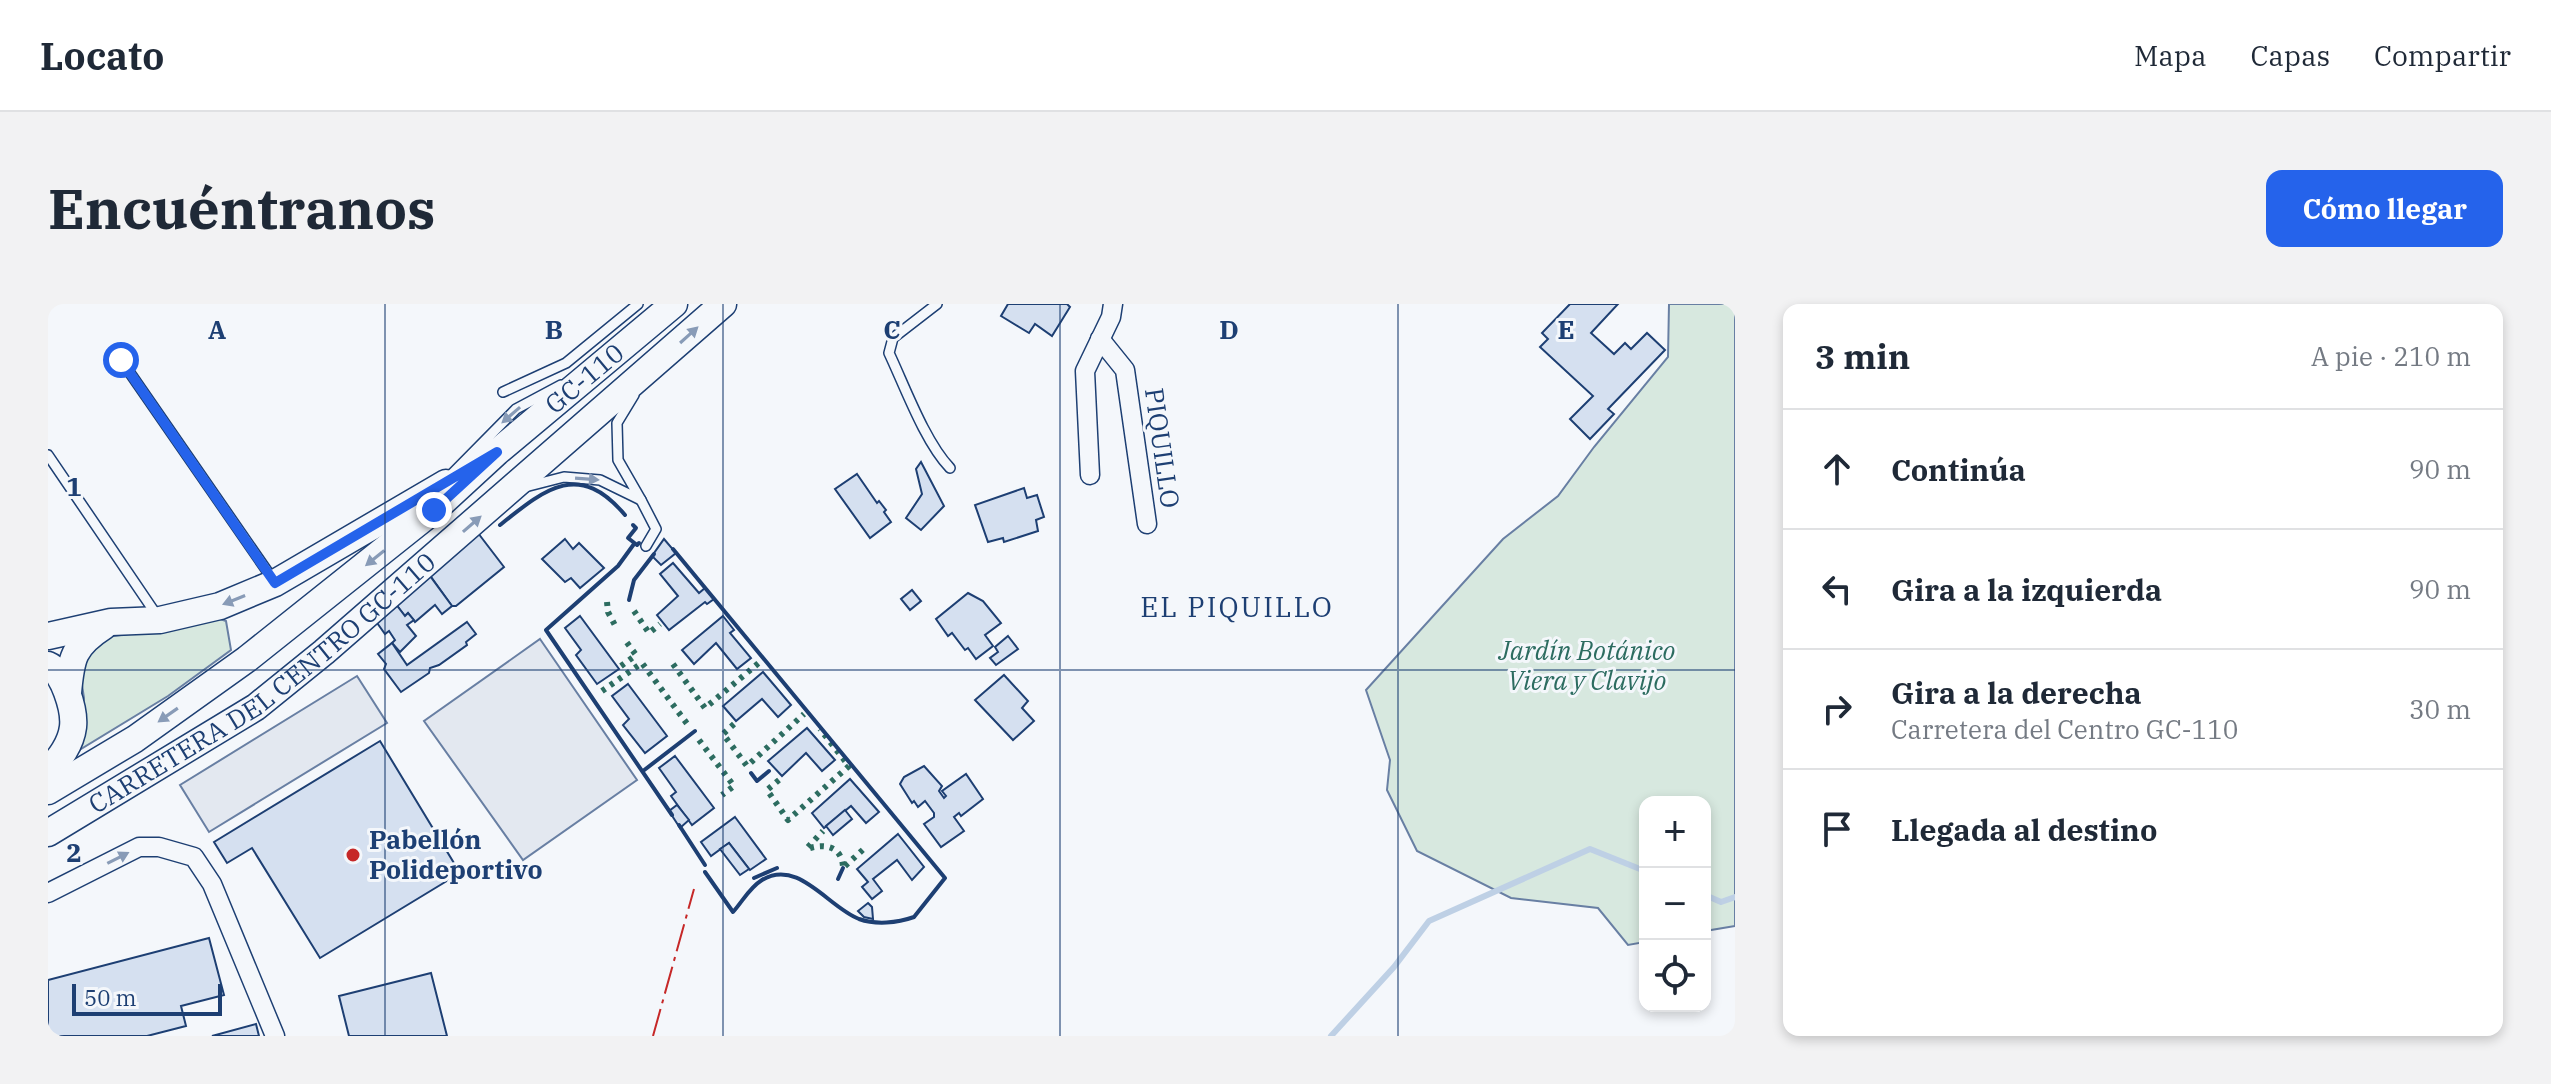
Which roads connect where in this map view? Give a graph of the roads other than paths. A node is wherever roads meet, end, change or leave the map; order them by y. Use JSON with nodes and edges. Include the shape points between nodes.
{"nodes":[{"id":1,"x":638,"y":304,"type":"edge"},
{"id":2,"x":674,"y":304,"type":"edge"},
{"id":3,"x":723,"y":304,"type":"edge"},
{"id":4,"x":937,"y":304,"type":"edge"},
{"id":5,"x":1113,"y":304,"type":"edge"},
{"id":6,"x":1100,"y":339,"type":"junction"},
{"id":7,"x":121,"y":360,"type":"dead end"},
{"id":8,"x":603,"y":363,"type":"junction"},
{"id":9,"x":650,"y":369,"type":"junction"},
{"id":10,"x":503,"y":392,"type":"dead end"},
{"id":11,"x":497,"y":452,"type":"junction"},
{"id":12,"x":50,"y":461,"type":"edge"},
{"id":13,"x":950,"y":468,"type":"dead end"},
{"id":14,"x":1090,"y":475,"type":"dead end"},
{"id":15,"x":438,"y":488,"type":"junction"},
{"id":16,"x":510,"y":491,"type":"junction"},
{"id":17,"x":641,"y":500,"type":"junction"},
{"id":18,"x":1147,"y":524,"type":"dead end"},
{"id":19,"x":646,"y":546,"type":"dead end"},
{"id":20,"x":275,"y":583,"type":"junction"},
{"id":21,"x":160,"y":620,"type":"junction"},
{"id":22,"x":111,"y":622,"type":"junction"},
{"id":23,"x":48,"y":636,"type":"edge"},
{"id":24,"x":48,"y":665,"type":"edge"},
{"id":25,"x":68,"y":693,"type":"junction"},
{"id":26,"x":48,"y":769,"type":"edge"},
{"id":27,"x":48,"y":791,"type":"edge"},
{"id":28,"x":48,"y":833,"type":"edge"},
{"id":29,"x":48,"y":893,"type":"edge"},
{"id":30,"x":275,"y":1036,"type":"edge"}],
"edges":[{"from":1,"to":10,"type":"lane","via":[[566,363]]},
{"from":2,"to":8,"type":"main road","name":"GC-110","number":"GC-110"},
{"from":9,"to":3,"type":"main road","name":"CARRETERA DEL CENTRO GC-110","number":"GC-110","one_way":true},
{"from":4,"to":13,"type":"lane","via":[[893,338],[889,353]]},
{"from":5,"to":6,"type":"street"},
{"from":6,"to":14,"type":"street","via":[[1085,371]]},
{"from":6,"to":18,"type":"street","name":"PIQUILLO","via":[[1125,370]]},
{"from":7,"to":20,"type":"lane"},
{"from":8,"to":11,"type":"main road","name":"GC-110","number":"GC-110"},
{"from":8,"to":15,"type":"lane","one_way":true,"via":[[516,409]]},
{"from":9,"to":16,"type":"main road","name":"CARRETERA DEL CENTRO GC-110","number":"GC-110"},
{"from":9,"to":17,"type":"lane","via":[[617,423],[618,460]]},
{"from":11,"to":15,"type":"main road"},
{"from":11,"to":27,"type":"main road","name":"CARRETERA DEL CENTRO GC-110","number":"GC-110","one_way":true,"via":[[434,510],[247,659],[135,739]]},
{"from":12,"to":21,"type":"lane"},
{"from":15,"to":20,"type":"main road"},
{"from":16,"to":17,"type":"lane","one_way":true,"via":[[564,477],[600,480]]},
{"from":28,"to":16,"type":"main road","name":"CARRETERA DEL CENTRO GC-110","number":"GC-110","one_way":true,"via":[[256,707]]},
{"from":17,"to":19,"type":"lane","via":[[656,529]]},
{"from":20,"to":21,"type":"main road","one_way":true,"via":[[220,606]]},
{"from":21,"to":22,"type":"main road"},
{"from":22,"to":23,"type":"main road"},
{"from":22,"to":25,"type":"main road","via":[[84,640],[71,661]]},
{"from":24,"to":25,"type":"main road"},
{"from":25,"to":26,"type":"main road","via":[[73,727],[60,760]]},
{"from":29,"to":30,"type":"street","one_way":true,"via":[[139,847],[194,857],[212,884]]}]}
